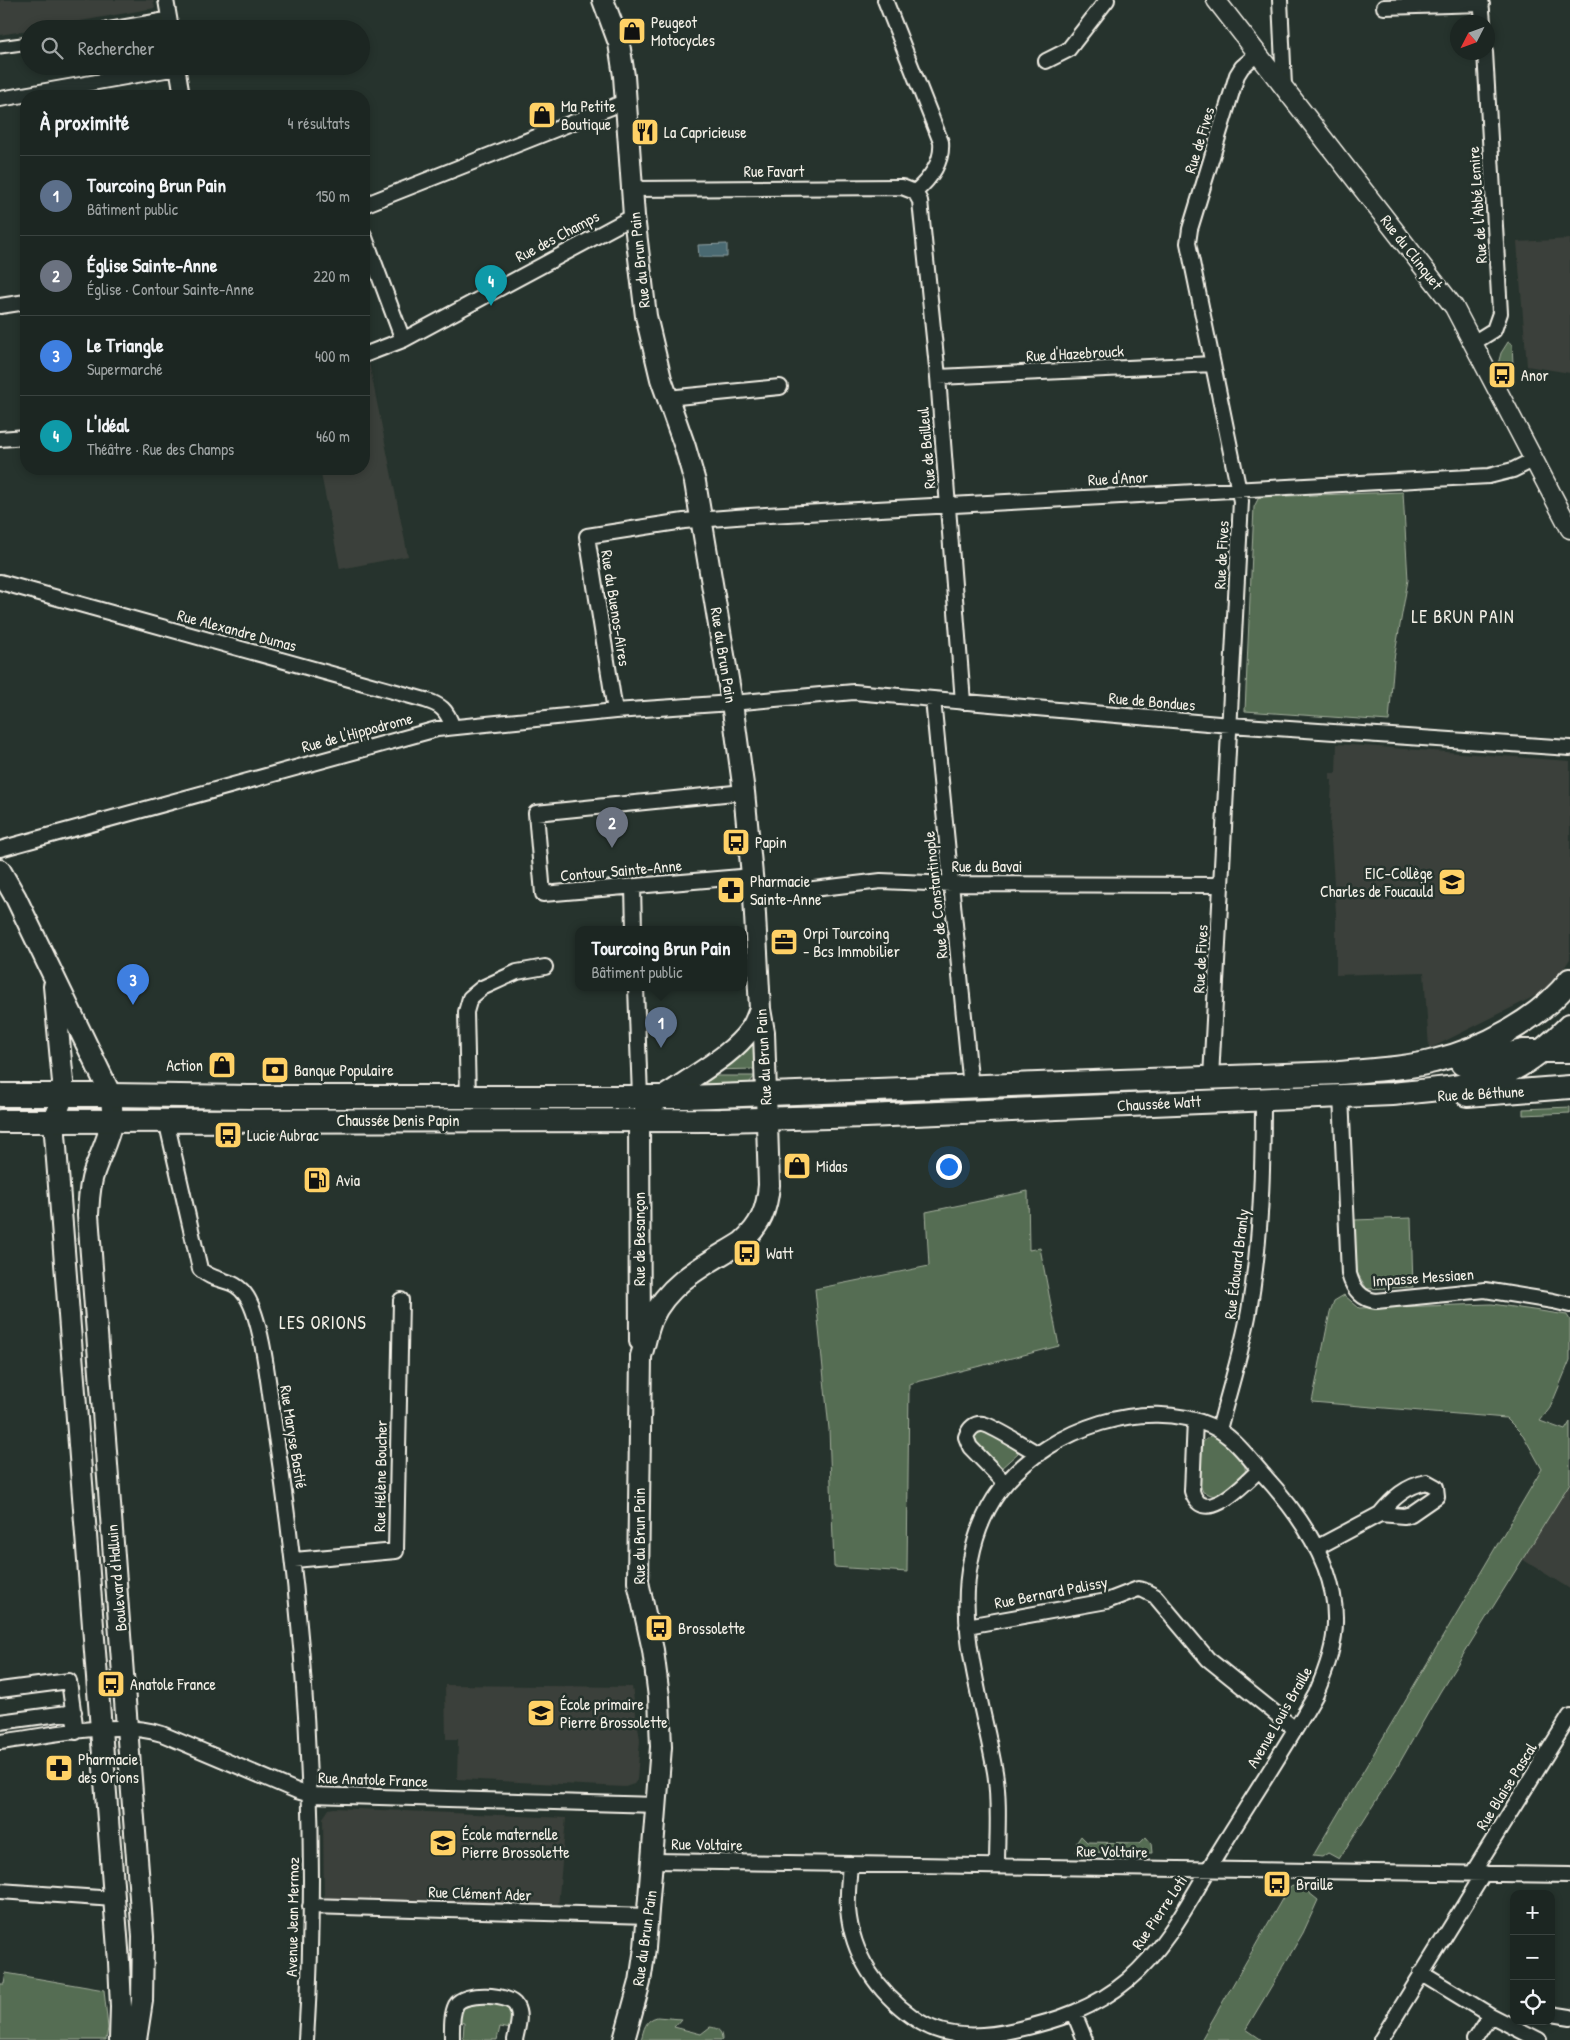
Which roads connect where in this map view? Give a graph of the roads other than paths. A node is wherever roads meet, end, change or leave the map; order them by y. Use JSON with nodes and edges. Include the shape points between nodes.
{"nodes":[{"id":1,"x":166,"y":0,"type":"edge"},
{"id":2,"x":603,"y":0,"type":"edge"},
{"id":3,"x":885,"y":0,"type":"edge"},
{"id":4,"x":1107,"y":0,"type":"edge"},
{"id":5,"x":1216,"y":0,"type":"edge"},
{"id":6,"x":1280,"y":0,"type":"edge"},
{"id":7,"x":1482,"y":2,"type":"edge"},
{"id":8,"x":1384,"y":7,"type":"dead end"},
{"id":9,"x":1483,"y":15,"type":"edge"},
{"id":10,"x":169,"y":20,"type":"edge"},
{"id":11,"x":20,"y":44,"type":"edge"},
{"id":12,"x":0,"y":47,"type":"edge"},
{"id":13,"x":1257,"y":54,"type":"junction"},
{"id":14,"x":1046,"y":60,"type":"dead end"},
{"id":15,"x":1485,"y":60,"type":"edge"},
{"id":16,"x":133,"y":75,"type":"edge"},
{"id":17,"x":178,"y":75,"type":"edge"},
{"id":18,"x":1284,"y":86,"type":"junction"},
{"id":19,"x":50,"y":90,"type":"edge"},
{"id":20,"x":181,"y":90,"type":"edge"},
{"id":21,"x":20,"y":95,"type":"edge"},
{"id":22,"x":0,"y":99,"type":"edge"},
{"id":23,"x":627,"y":101,"type":"junction"},
{"id":24,"x":632,"y":189,"type":"junction"},
{"id":25,"x":915,"y":192,"type":"junction"},
{"id":26,"x":370,"y":203,"type":"edge"},
{"id":27,"x":634,"y":216,"type":"junction"},
{"id":28,"x":370,"y":251,"type":"edge"},
{"id":29,"x":20,"y":303,"type":"edge"},
{"id":30,"x":0,"y":306,"type":"edge"},
{"id":31,"x":404,"y":340,"type":"junction"},
{"id":32,"x":1473,"y":343,"type":"junction"},
{"id":33,"x":370,"y":353,"type":"edge"},
{"id":34,"x":1213,"y":364,"type":"junction"},
{"id":35,"x":938,"y":377,"type":"junction"},
{"id":36,"x":780,"y":387,"type":"dead end"},
{"id":37,"x":667,"y":398,"type":"junction"},
{"id":38,"x":20,"y":437,"type":"edge"},
{"id":39,"x":0,"y":439,"type":"edge"},
{"id":40,"x":1533,"y":460,"type":"junction"},
{"id":41,"x":1239,"y":488,"type":"junction"},
{"id":42,"x":949,"y":504,"type":"junction"},
{"id":43,"x":702,"y":520,"type":"junction"},
{"id":44,"x":1570,"y":529,"type":"edge"},
{"id":45,"x":0,"y":582,"type":"edge"},
{"id":46,"x":933,"y":699,"type":"junction"},
{"id":47,"x":963,"y":702,"type":"junction"},
{"id":48,"x":732,"y":703,"type":"junction"},
{"id":49,"x":615,"y":710,"type":"junction"},
{"id":50,"x":1230,"y":725,"type":"junction"},
{"id":51,"x":452,"y":726,"type":"junction"},
{"id":52,"x":1570,"y":748,"type":"edge"},
{"id":53,"x":744,"y":792,"type":"junction"},
{"id":54,"x":0,"y":849,"type":"edge"},
{"id":55,"x":0,"y":870,"type":"edge"},
{"id":56,"x":752,"y":876,"type":"junction"},
{"id":57,"x":952,"y":884,"type":"junction"},
{"id":58,"x":1221,"y":885,"type":"junction"},
{"id":59,"x":633,"y":887,"type":"junction"},
{"id":60,"x":754,"y":896,"type":"junction"},
{"id":61,"x":634,"y":926,"type":"edge"},
{"id":62,"x":545,"y":967,"type":"dead end"},
{"id":63,"x":54,"y":977,"type":"junction"},
{"id":64,"x":1570,"y":980,"type":"edge"},
{"id":65,"x":636,"y":991,"type":"edge"},
{"id":66,"x":1570,"y":998,"type":"edge"},
{"id":67,"x":760,"y":1009,"type":"junction"},
{"id":68,"x":1561,"y":1047,"type":"edge"},
{"id":69,"x":1340,"y":1073,"type":"junction"},
{"id":70,"x":1211,"y":1078,"type":"junction"},
{"id":71,"x":1570,"y":1087,"type":"edge"},
{"id":72,"x":689,"y":1088,"type":"junction"},
{"id":73,"x":971,"y":1088,"type":"junction"},
{"id":74,"x":766,"y":1094,"type":"junction"},
{"id":75,"x":1392,"y":1094,"type":"junction"},
{"id":76,"x":0,"y":1095,"type":"edge"},
{"id":77,"x":62,"y":1095,"type":"junction"},
{"id":78,"x":110,"y":1095,"type":"junction"},
{"id":79,"x":1340,"y":1096,"type":"junction"},
{"id":80,"x":468,"y":1097,"type":"junction"},
{"id":81,"x":640,"y":1097,"type":"junction"},
{"id":82,"x":663,"y":1097,"type":"junction"},
{"id":83,"x":1263,"y":1098,"type":"junction"},
{"id":84,"x":767,"y":1119,"type":"junction"},
{"id":85,"x":113,"y":1120,"type":"junction"},
{"id":86,"x":166,"y":1120,"type":"junction"},
{"id":87,"x":687,"y":1120,"type":"junction"},
{"id":88,"x":0,"y":1121,"type":"edge"},
{"id":89,"x":54,"y":1121,"type":"junction"},
{"id":90,"x":639,"y":1121,"type":"junction"},
{"id":91,"x":640,"y":1269,"type":"junction"},
{"id":92,"x":683,"y":1279,"type":"junction"},
{"id":93,"x":401,"y":1300,"type":"dead end"},
{"id":94,"x":1570,"y":1306,"type":"edge"},
{"id":95,"x":641,"y":1356,"type":"junction"},
{"id":96,"x":1195,"y":1420,"type":"junction"},
{"id":97,"x":1219,"y":1430,"type":"junction"},
{"id":98,"x":1039,"y":1454,"type":"junction"},
{"id":99,"x":1259,"y":1470,"type":"junction"},
{"id":100,"x":1005,"y":1483,"type":"junction"},
{"id":101,"x":1380,"y":1514,"type":"dead end"},
{"id":102,"x":1316,"y":1548,"type":"junction"},
{"id":103,"x":294,"y":1560,"type":"junction"},
{"id":104,"x":967,"y":1626,"type":"junction"},
{"id":105,"x":0,"y":1690,"type":"edge"},
{"id":106,"x":74,"y":1712,"type":"junction"},
{"id":107,"x":1570,"y":1716,"type":"edge"},
{"id":108,"x":0,"y":1722,"type":"edge"},
{"id":109,"x":128,"y":1728,"type":"junction"},
{"id":110,"x":101,"y":1729,"type":"junction"},
{"id":111,"x":1295,"y":1729,"type":"junction"},
{"id":112,"x":76,"y":1732,"type":"junction"},
{"id":113,"x":0,"y":1742,"type":"edge"},
{"id":114,"x":311,"y":1795,"type":"junction"},
{"id":115,"x":657,"y":1805,"type":"junction"},
{"id":116,"x":653,"y":1861,"type":"junction"},
{"id":117,"x":850,"y":1864,"type":"junction"},
{"id":118,"x":997,"y":1866,"type":"junction"},
{"id":119,"x":1208,"y":1870,"type":"junction"},
{"id":120,"x":1478,"y":1874,"type":"junction"},
{"id":121,"x":1570,"y":1875,"type":"edge"},
{"id":122,"x":0,"y":1891,"type":"edge"},
{"id":123,"x":114,"y":1899,"type":"junction"},
{"id":124,"x":310,"y":1906,"type":"junction"},
{"id":125,"x":649,"y":1916,"type":"junction"},
{"id":126,"x":1421,"y":1973,"type":"junction"},
{"id":127,"x":1074,"y":2013,"type":"junction"},
{"id":128,"x":1490,"y":2015,"type":"junction"},
{"id":129,"x":1555,"y":2015,"type":"edge"},
{"id":130,"x":1570,"y":2017,"type":"edge"},
{"id":131,"x":1526,"y":2027,"type":"edge"},
{"id":132,"x":520,"y":2039,"type":"edge"},
{"id":133,"x":120,"y":2040,"type":"edge"},
{"id":134,"x":136,"y":2040,"type":"edge"},
{"id":135,"x":306,"y":2040,"type":"edge"},
{"id":136,"x":452,"y":2040,"type":"edge"},
{"id":137,"x":624,"y":2040,"type":"edge"},
{"id":138,"x":1086,"y":2040,"type":"edge"},
{"id":139,"x":1381,"y":2040,"type":"edge"},
{"id":140,"x":1474,"y":2040,"type":"edge"},
{"id":141,"x":1539,"y":2040,"type":"edge"}],
"edges":[{"from":1,"to":10,"type":"street"},
{"from":2,"to":23,"type":"main road","name":"Rue du Brun Pain","via":[[619,43]]},
{"from":3,"to":25,"type":"street","via":[[941,142],[936,167]]},
{"from":4,"to":14,"type":"street","via":[[1068,50]]},
{"from":5,"to":13,"type":"street","name":"Rue du Clinquet"},
{"from":6,"to":18,"type":"street"},
{"from":7,"to":8,"type":"street"},
{"from":7,"to":9,"type":"street"},
{"from":11,"to":12,"type":"street"},
{"from":13,"to":18,"type":"street","name":"Rue du Clinquet"},
{"from":13,"to":34,"type":"street","name":"Rue de Fives","via":[[1238,75],[1189,236],[1188,251]]},
{"from":15,"to":32,"type":"street","name":"Rue de l'Abbé Lemire","via":[[1500,314],[1494,330]]},
{"from":16,"to":19,"type":"street"},
{"from":17,"to":20,"type":"street"},
{"from":18,"to":32,"type":"street","name":"Rue du Clinquet","via":[[1447,298]]},
{"from":21,"to":22,"type":"street"},
{"from":23,"to":24,"type":"main road","name":"Rue du Brun Pain"},
{"from":23,"to":26,"type":"street"},
{"from":24,"to":25,"type":"street","name":"Rue Favart","via":[[902,187]]},
{"from":24,"to":27,"type":"main road","name":"Rue du Brun Pain"},
{"from":25,"to":35,"type":"street","name":"Rue de Bailleul","via":[[920,202]]},
{"from":27,"to":31,"type":"street","name":"Rue des Champs"},
{"from":27,"to":37,"type":"main road","name":"Rue du Brun Pain","via":[[646,316]]},
{"from":28,"to":31,"type":"street"},
{"from":29,"to":30,"type":"street"},
{"from":31,"to":33,"type":"street","name":"Rue des Champs"},
{"from":32,"to":40,"type":"street","name":"Rue du Clinquet"},
{"from":34,"to":35,"type":"street","name":"Rue d'Hazebrouck"},
{"from":34,"to":41,"type":"street","name":"Rue de Fives"},
{"from":35,"to":42,"type":"street","name":"Rue de Bailleul"},
{"from":36,"to":37,"type":"street"},
{"from":37,"to":43,"type":"main road","name":"Rue du Brun Pain","via":[[691,465]]},
{"from":38,"to":39,"type":"street"},
{"from":40,"to":41,"type":"street","name":"Rue d'Anor","via":[[1513,470],[1489,476]]},
{"from":40,"to":44,"type":"street","name":"Rue du Clinquet"},
{"from":41,"to":42,"type":"street","name":"Rue d'Anor"},
{"from":41,"to":50,"type":"street","name":"Rue de Fives","via":[[1241,518]]},
{"from":42,"to":43,"type":"street","name":"Rue d'Anor"},
{"from":42,"to":47,"type":"street","name":"Rue de Bailleul"},
{"from":43,"to":48,"type":"main road","name":"Rue du Brun Pain"},
{"from":43,"to":49,"type":"street","name":"Rue du Buenos-Aires","via":[[587,536]]},
{"from":45,"to":51,"type":"street","name":"Rue Alexandre Dumas","via":[[425,700],[446,710]]},
{"from":46,"to":47,"type":"street","name":"Rue de Bondues"},
{"from":46,"to":48,"type":"street","name":"Rue de Bondues","via":[[854,692]]},
{"from":46,"to":57,"type":"street","name":"Rue de Constantinople"},
{"from":47,"to":50,"type":"street","name":"Rue de Bondues"},
{"from":48,"to":49,"type":"street","name":"Rue de l'Hippodrome"},
{"from":48,"to":53,"type":"main road","name":"Rue du Brun Pain"},
{"from":49,"to":51,"type":"street","name":"Rue de l'Hippodrome"},
{"from":50,"to":52,"type":"street","name":"Rue de Bondues"},
{"from":50,"to":58,"type":"street","name":"Rue de Fives"},
{"from":51,"to":54,"type":"street","name":"Rue de l'Hippodrome"},
{"from":53,"to":56,"type":"main road","name":"Rue du Brun Pain"},
{"from":53,"to":59,"type":"street","name":"Contour Sainte-Anne","via":[[536,813],[543,894]]},
{"from":55,"to":63,"type":"main road"},
{"from":56,"to":59,"type":"street","name":"Contour Sainte-Anne"},
{"from":56,"to":60,"type":"main road","name":"Rue du Brun Pain"},
{"from":57,"to":58,"type":"street","name":"Rue du Bavai"},
{"from":57,"to":60,"type":"street","name":"Rue du Bavai","via":[[881,881]]},
{"from":57,"to":73,"type":"street","name":"Rue de Constantinople"},
{"from":58,"to":70,"type":"street","name":"Rue de Fives"},
{"from":59,"to":61,"type":"street"},
{"from":60,"to":67,"type":"main road","name":"Rue du Brun Pain"},
{"from":62,"to":80,"type":"street","via":[[517,972],[482,988],[470,998],[466,1012]]},
{"from":63,"to":77,"type":"main road"},
{"from":63,"to":78,"type":"main road"},
{"from":64,"to":69,"type":"main road","name":"Chaussée Watt","via":[[1536,1013],[1470,1049],[1433,1062]]},
{"from":65,"to":81,"type":"street"},
{"from":66,"to":68,"type":"main road","via":[[1561,1018]]},
{"from":67,"to":72,"type":"main road","via":[[752,1028],[742,1040]]},
{"from":67,"to":74,"type":"main road","name":"Rue du Brun Pain"},
{"from":68,"to":69,"type":"main road","name":"Chaussée Watt","via":[[1497,1056],[1418,1074]]},
{"from":68,"to":75,"type":"main road","name":"Chaussée Watt","via":[[1495,1077],[1463,1085]]},
{"from":69,"to":70,"type":"main road","name":"Chaussée Watt"},
{"from":70,"to":73,"type":"main road","name":"Chaussée Watt"},
{"from":71,"to":75,"type":"main road","name":"Rue de Béthune","via":[[1460,1095]]},
{"from":72,"to":74,"type":"main road","name":"Chaussée Denis Papin"},
{"from":72,"to":82,"type":"main road","name":"Chaussée Denis Papin"},
{"from":72,"to":87,"type":"main road"},
{"from":73,"to":74,"type":"main road","name":"Chaussée Watt"},
{"from":74,"to":84,"type":"main road","name":"Rue du Brun Pain"},
{"from":75,"to":79,"type":"main road","name":"Chaussée Watt"},
{"from":76,"to":77,"type":"main road","name":"Chaussée Denis Papin"},
{"from":77,"to":78,"type":"main road","name":"Chaussée Denis Papin"},
{"from":77,"to":89,"type":"main road"},
{"from":78,"to":80,"type":"main road","name":"Chaussée Denis Papin"},
{"from":78,"to":85,"type":"main road"},
{"from":79,"to":83,"type":"main road","name":"Chaussée Watt"},
{"from":79,"to":94,"type":"street","name":"Impasse Messiaen","via":[[1349,1274],[1359,1294],[1376,1301],[1485,1290]]},
{"from":80,"to":81,"type":"main road","name":"Chaussée Denis Papin"},
{"from":81,"to":82,"type":"main road","name":"Chaussée Denis Papin"},
{"from":82,"to":90,"type":"main road"},
{"from":83,"to":84,"type":"main road","name":"Chaussée Watt"},
{"from":83,"to":97,"type":"street","name":"Rue Édouard Branly","via":[[1261,1208],[1254,1275],[1245,1332]]},
{"from":84,"to":87,"type":"main road","name":"Chaussée Denis Papin"},
{"from":84,"to":92,"type":"main road","name":"Rue du Brun Pain","via":[[769,1185],[763,1218],[742,1242]]},
{"from":85,"to":86,"type":"main road","name":"Chaussée Denis Papin"},
{"from":85,"to":89,"type":"main road","name":"Chaussée Denis Papin"},
{"from":85,"to":109,"type":"main road","name":"Boulevard d'Halluin","via":[[90,1185],[88,1215]]},
{"from":86,"to":90,"type":"main road","name":"Chaussée Denis Papin"},
{"from":86,"to":103,"type":"street","name":"Rue Maryse Bastié","via":[[200,1269],[237,1285],[247,1296],[254,1312]]},
{"from":87,"to":90,"type":"main road","name":"Chaussée Denis Papin"},
{"from":88,"to":89,"type":"main road","name":"Chaussée Denis Papin"},
{"from":89,"to":110,"type":"main road","name":"Boulevard d'Halluin"},
{"from":90,"to":91,"type":"main road","name":"Rue de Besançon"},
{"from":91,"to":92,"type":"main road","name":"Rue du Brun Pain","via":[[650,1280],[660,1284]]},
{"from":91,"to":95,"type":"main road","name":"Rue de Besançon"},
{"from":92,"to":95,"type":"main road","name":"Rue du Brun Pain","via":[[657,1310]]},
{"from":93,"to":103,"type":"street","name":"Rue Hélène Boucher","via":[[396,1550]]},
{"from":95,"to":115,"type":"main road","name":"Rue du Brun Pain","via":[[638,1563],[640,1594],[652,1643],[659,1697],[661,1747]]},
{"from":96,"to":97,"type":"street","name":"Avenue Louis Braille"},
{"from":96,"to":98,"type":"street","name":"Avenue Louis Braille","via":[[1153,1415],[1114,1418],[1088,1427]]},
{"from":96,"to":99,"type":"street","via":[[1192,1491],[1201,1505],[1216,1504]]},
{"from":97,"to":99,"type":"street","name":"Avenue Louis Braille"},
{"from":98,"to":100,"type":"street","name":"Avenue Louis Braille"},
{"from":98,"to":100,"type":"street","via":[[985,1424],[970,1429],[966,1437],[970,1448]]},
{"from":99,"to":102,"type":"street","name":"Avenue Louis Braille","via":[[1300,1521]]},
{"from":100,"to":104,"type":"street","name":"Avenue Louis Braille","via":[[988,1510],[974,1544],[968,1572]]},
{"from":101,"to":102,"type":"street"},
{"from":102,"to":111,"type":"street","name":"Avenue Louis Braille","via":[[1334,1599],[1336,1619],[1325,1672]]},
{"from":103,"to":114,"type":"street","name":"Rue Maryse Bastié"},
{"from":104,"to":111,"type":"street","name":"Rue Bernard Palissy","via":[[1107,1601],[1138,1589],[1150,1593],[1218,1668]]},
{"from":104,"to":118,"type":"street","name":"Avenue Louis Braille","via":[[996,1775]]},
{"from":105,"to":106,"type":"street","via":[[70,1681]]},
{"from":106,"to":108,"type":"street"},
{"from":106,"to":112,"type":"street"},
{"from":107,"to":120,"type":"street","name":"Rue Blaise Pascal"},
{"from":109,"to":110,"type":"street","name":"Rue Anatole France"},
{"from":109,"to":114,"type":"street","name":"Rue Anatole France","via":[[143,1728],[162,1734]]},
{"from":109,"to":134,"type":"main road","name":"Boulevard d'Halluin","via":[[143,1937],[142,2001]]},
{"from":110,"to":112,"type":"street","name":"Rue Anatole France"},
{"from":110,"to":123,"type":"main road","name":"Boulevard d'Halluin"},
{"from":111,"to":119,"type":"street","name":"Avenue Louis Braille"},
{"from":112,"to":113,"type":"street","name":"Rue Anatole France"},
{"from":114,"to":115,"type":"street","name":"Rue Anatole France"},
{"from":114,"to":124,"type":"street","name":"Avenue Jean Mermoz"},
{"from":115,"to":116,"type":"main road","name":"Rue du Brun Pain"},
{"from":116,"to":117,"type":"street","name":"Rue Voltaire"},
{"from":116,"to":125,"type":"main road","name":"Rue du Brun Pain"},
{"from":117,"to":118,"type":"street","name":"Rue Voltaire"},
{"from":117,"to":127,"type":"street","name":"Rue Pierre Loti","via":[[848,1910],[860,1956],[889,1998],[923,2025],[946,2033],[984,2036],[1044,2024]]},
{"from":118,"to":119,"type":"street","name":"Rue Voltaire"},
{"from":119,"to":120,"type":"street","name":"Rue Voltaire"},
{"from":119,"to":127,"type":"street","name":"Rue Pierre Loti","via":[[1148,1961],[1113,1992]]},
{"from":120,"to":121,"type":"street","name":"Rue Voltaire"},
{"from":120,"to":126,"type":"street","name":"Rue Blaise Pascal"},
{"from":122,"to":123,"type":"street"},
{"from":123,"to":133,"type":"main road","name":"Boulevard d'Halluin","via":[[121,1989]]},
{"from":124,"to":125,"type":"street","name":"Rue Clément Ader"},
{"from":124,"to":135,"type":"street","name":"Avenue Jean Mermoz"},
{"from":125,"to":137,"type":"main road","name":"Rue du Brun Pain","via":[[640,1982]]},
{"from":126,"to":128,"type":"street"},
{"from":126,"to":139,"type":"street","name":"Rue Blaise Pascal"},
{"from":127,"to":138,"type":"street"},
{"from":128,"to":131,"type":"street"},
{"from":128,"to":140,"type":"street"},
{"from":129,"to":130,"type":"street"},
{"from":131,"to":141,"type":"street"},
{"from":132,"to":136,"type":"street","via":[[518,2011],[515,2004],[502,1996],[468,1997],[456,2004]]}]}
